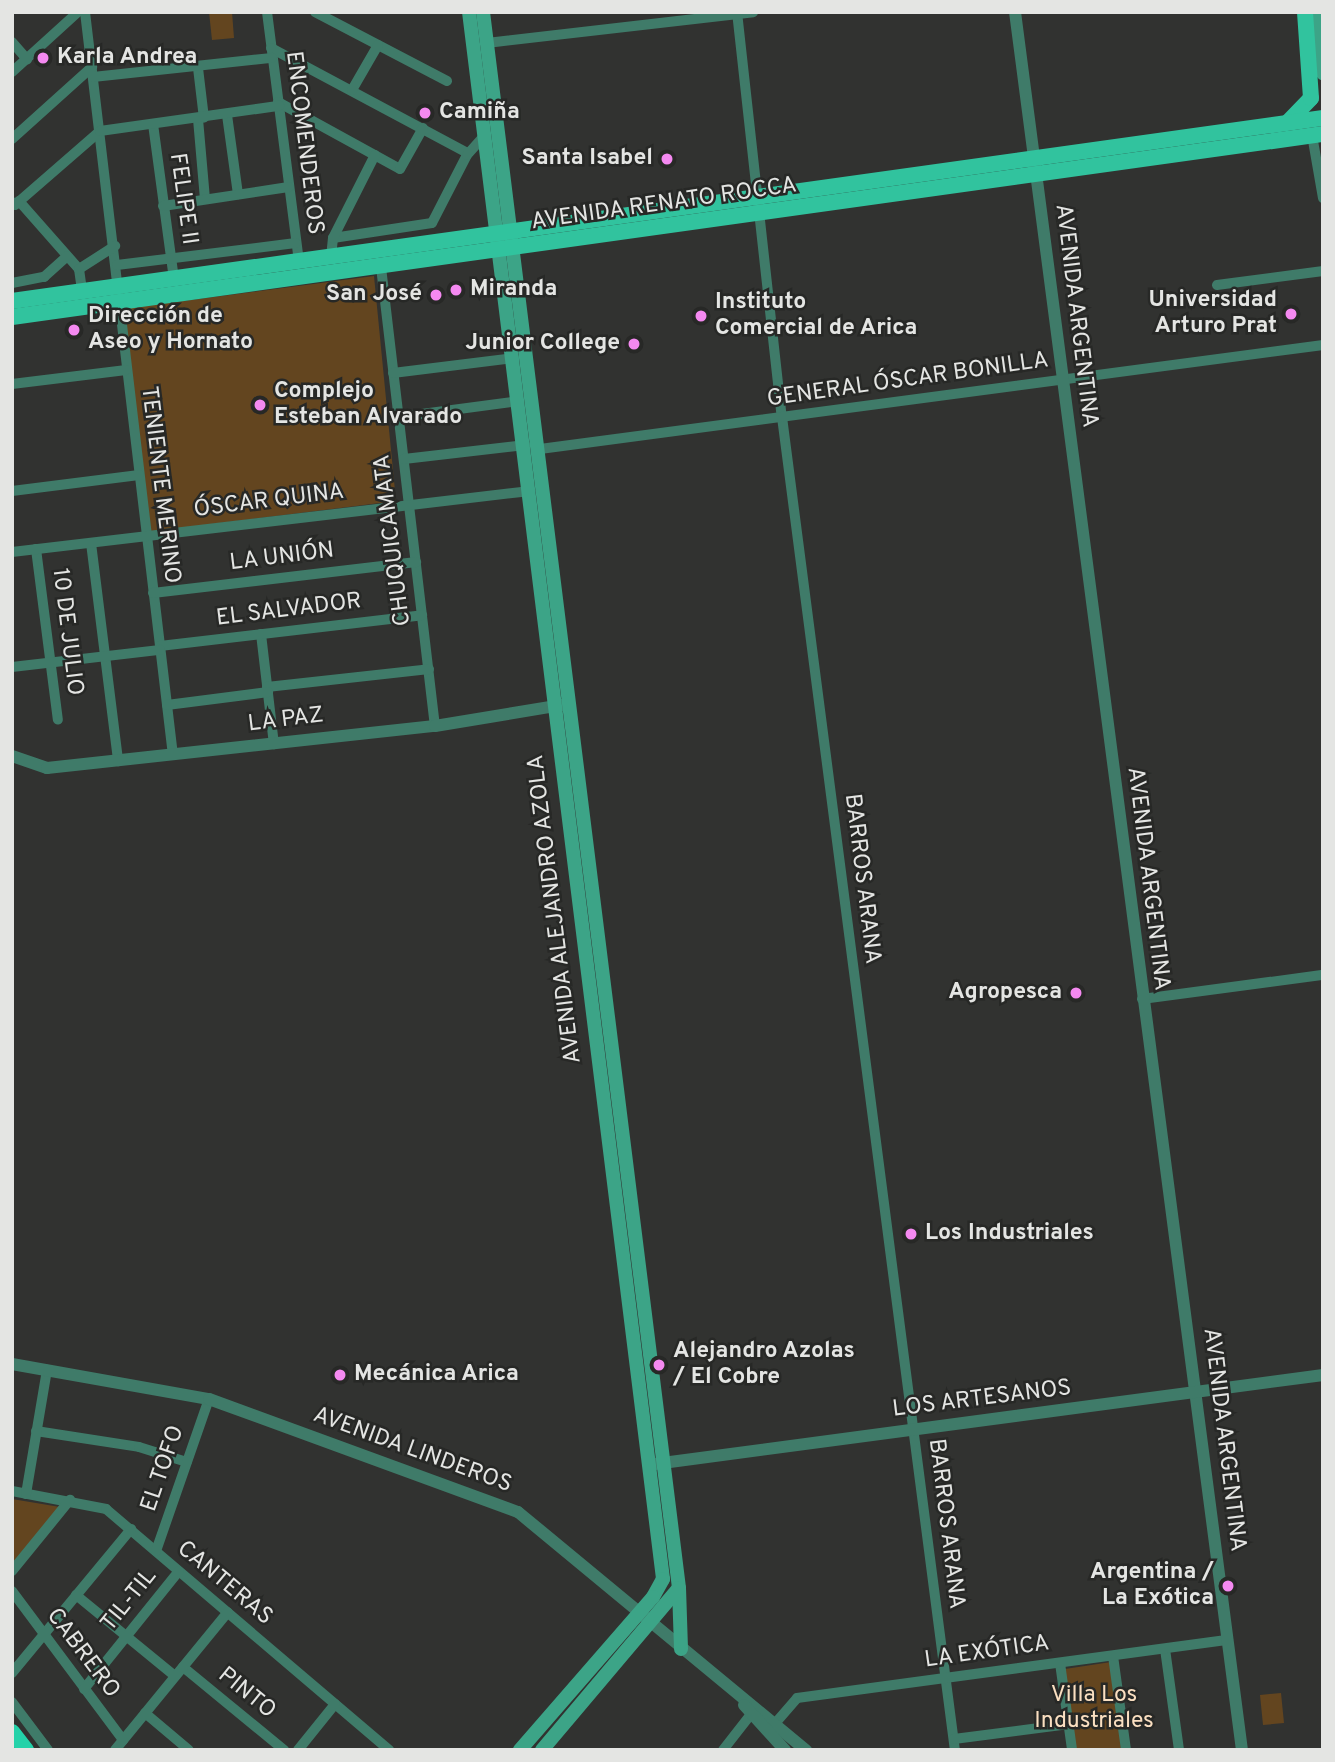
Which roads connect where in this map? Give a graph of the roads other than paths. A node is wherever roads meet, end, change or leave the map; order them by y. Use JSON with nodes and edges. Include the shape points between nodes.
{"nodes":[{"id":1,"x":78,"y":12,"type":"edge"},
{"id":2,"x":85,"y":12,"type":"edge"},
{"id":3,"x":267,"y":12,"type":"edge"},
{"id":4,"x":315,"y":12,"type":"edge"},
{"id":5,"x":468,"y":12,"type":"edge"},
{"id":6,"x":483,"y":12,"type":"edge"},
{"id":7,"x":753,"y":12,"type":"edge"},
{"id":8,"x":1014,"y":12,"type":"edge"},
{"id":9,"x":1320,"y":12,"type":"edge"},
{"id":10,"x":737,"y":13,"type":"edge"},
{"id":11,"x":1306,"y":15,"type":"edge"},
{"id":12,"x":334,"y":17,"type":"edge"},
{"id":13,"x":1323,"y":26,"type":"edge"},
{"id":14,"x":12,"y":42,"type":"edge"},
{"id":15,"x":487,"y":43,"type":"junction"},
{"id":16,"x":378,"y":45,"type":"junction"},
{"id":17,"x":272,"y":53,"type":"junction"},
{"id":18,"x":27,"y":59,"type":"junction"},
{"id":19,"x":198,"y":68,"type":"junction"},
{"id":20,"x":12,"y":72,"type":"edge"},
{"id":21,"x":92,"y":72,"type":"junction"},
{"id":22,"x":1323,"y":74,"type":"edge"},
{"id":23,"x":447,"y":82,"type":"dead end"},
{"id":24,"x":352,"y":90,"type":"junction"},
{"id":25,"x":278,"y":104,"type":"junction"},
{"id":26,"x":227,"y":114,"type":"junction"},
{"id":27,"x":201,"y":118,"type":"junction"},
{"id":28,"x":1323,"y":118,"type":"edge"},
{"id":29,"x":12,"y":123,"type":"edge"},
{"id":30,"x":1285,"y":123,"type":"junction"},
{"id":31,"x":153,"y":124,"type":"junction"},
{"id":32,"x":423,"y":128,"type":"junction"},
{"id":33,"x":100,"y":131,"type":"junction"},
{"id":34,"x":485,"y":134,"type":"junction"},
{"id":35,"x":1318,"y":135,"type":"edge"},
{"id":36,"x":16,"y":136,"type":"edge"},
{"id":37,"x":1185,"y":145,"type":"junction"},
{"id":38,"x":468,"y":153,"type":"junction"},
{"id":39,"x":375,"y":155,"type":"junction"},
{"id":40,"x":1035,"y":166,"type":"junction"},
{"id":41,"x":289,"y":187,"type":"junction"},
{"id":42,"x":238,"y":194,"type":"junction"},
{"id":43,"x":1323,"y":198,"type":"edge"},
{"id":44,"x":205,"y":199,"type":"junction"},
{"id":45,"x":16,"y":201,"type":"edge"},
{"id":46,"x":163,"y":206,"type":"junction"},
{"id":47,"x":759,"y":206,"type":"junction"},
{"id":48,"x":333,"y":238,"type":"junction"},
{"id":49,"x":507,"y":242,"type":"junction"},
{"id":50,"x":296,"y":243,"type":"junction"},
{"id":51,"x":115,"y":246,"type":"junction"},
{"id":52,"x":67,"y":256,"type":"junction"},
{"id":53,"x":331,"y":257,"type":"junction"},
{"id":54,"x":171,"y":258,"type":"junction"},
{"id":55,"x":117,"y":265,"type":"junction"},
{"id":56,"x":381,"y":267,"type":"junction"},
{"id":57,"x":79,"y":269,"type":"junction"},
{"id":58,"x":300,"y":270,"type":"junction"},
{"id":59,"x":1323,"y":271,"type":"edge"},
{"id":60,"x":174,"y":279,"type":"junction"},
{"id":61,"x":12,"y":283,"type":"edge"},
{"id":62,"x":1217,"y":285,"type":"dead end"},
{"id":63,"x":82,"y":291,"type":"junction"},
{"id":64,"x":119,"y":294,"type":"junction"},
{"id":65,"x":12,"y":300,"type":"edge"},
{"id":66,"x":12,"y":317,"type":"edge"},
{"id":67,"x":1323,"y":345,"type":"edge"},
{"id":68,"x":514,"y":358,"type":"junction"},
{"id":69,"x":126,"y":370,"type":"junction"},
{"id":70,"x":393,"y":373,"type":"junction"},
{"id":71,"x":1061,"y":380,"type":"junction"},
{"id":72,"x":12,"y":384,"type":"edge"},
{"id":73,"x":520,"y":401,"type":"junction"},
{"id":74,"x":398,"y":416,"type":"junction"},
{"id":75,"x":782,"y":417,"type":"junction"},
{"id":76,"x":525,"y":445,"type":"junction"},
{"id":77,"x":540,"y":449,"type":"junction"},
{"id":78,"x":404,"y":459,"type":"junction"},
{"id":79,"x":139,"y":475,"type":"junction"},
{"id":80,"x":12,"y":491,"type":"edge"},
{"id":81,"x":530,"y":491,"type":"junction"},
{"id":82,"x":409,"y":505,"type":"junction"},
{"id":83,"x":146,"y":536,"type":"junction"},
{"id":84,"x":91,"y":543,"type":"junction"},
{"id":85,"x":36,"y":549,"type":"junction"},
{"id":86,"x":12,"y":552,"type":"edge"},
{"id":87,"x":416,"y":562,"type":"junction"},
{"id":88,"x":153,"y":593,"type":"junction"},
{"id":89,"x":422,"y":615,"type":"junction"},
{"id":90,"x":261,"y":634,"type":"junction"},
{"id":91,"x":160,"y":648,"type":"junction"},
{"id":92,"x":105,"y":656,"type":"junction"},
{"id":93,"x":51,"y":663,"type":"junction"},
{"id":94,"x":12,"y":667,"type":"edge"},
{"id":95,"x":429,"y":669,"type":"junction"},
{"id":96,"x":268,"y":690,"type":"junction"},
{"id":97,"x":167,"y":705,"type":"junction"},
{"id":98,"x":561,"y":705,"type":"junction"},
{"id":99,"x":58,"y":720,"type":"dead end"},
{"id":100,"x":435,"y":726,"type":"junction"},
{"id":101,"x":274,"y":744,"type":"junction"},
{"id":102,"x":173,"y":755,"type":"junction"},
{"id":103,"x":12,"y":756,"type":"edge"},
{"id":104,"x":118,"y":761,"type":"junction"},
{"id":105,"x":1323,"y":975,"type":"edge"},
{"id":106,"x":1142,"y":999,"type":"junction"},
{"id":107,"x":12,"y":1364,"type":"edge"},
{"id":108,"x":47,"y":1370,"type":"junction"},
{"id":109,"x":1323,"y":1375,"type":"edge"},
{"id":110,"x":1196,"y":1393,"type":"junction"},
{"id":111,"x":209,"y":1399,"type":"junction"},
{"id":112,"x":914,"y":1430,"type":"junction"},
{"id":113,"x":36,"y":1431,"type":"junction"},
{"id":114,"x":187,"y":1462,"type":"junction"},
{"id":115,"x":654,"y":1464,"type":"junction"},
{"id":116,"x":12,"y":1491,"type":"edge"},
{"id":117,"x":26,"y":1494,"type":"junction"},
{"id":118,"x":70,"y":1500,"type":"junction"},
{"id":119,"x":131,"y":1530,"type":"junction"},
{"id":120,"x":156,"y":1551,"type":"junction"},
{"id":121,"x":12,"y":1571,"type":"edge"},
{"id":122,"x":179,"y":1571,"type":"junction"},
{"id":123,"x":678,"y":1588,"type":"junction"},
{"id":124,"x":12,"y":1591,"type":"edge"},
{"id":125,"x":76,"y":1595,"type":"junction"},
{"id":126,"x":228,"y":1612,"type":"junction"},
{"id":127,"x":638,"y":1615,"type":"junction"},
{"id":128,"x":651,"y":1625,"type":"junction"},
{"id":129,"x":43,"y":1636,"type":"junction"},
{"id":130,"x":127,"y":1636,"type":"junction"},
{"id":131,"x":1228,"y":1640,"type":"junction"},
{"id":132,"x":681,"y":1648,"type":"junction"},
{"id":133,"x":1165,"y":1649,"type":"junction"},
{"id":134,"x":1113,"y":1656,"type":"junction"},
{"id":135,"x":1060,"y":1663,"type":"junction"},
{"id":136,"x":183,"y":1667,"type":"junction"},
{"id":137,"x":12,"y":1673,"type":"edge"},
{"id":138,"x":175,"y":1676,"type":"junction"},
{"id":139,"x":946,"y":1678,"type":"junction"},
{"id":140,"x":84,"y":1689,"type":"junction"},
{"id":141,"x":12,"y":1702,"type":"edge"},
{"id":142,"x":335,"y":1704,"type":"junction"},
{"id":143,"x":753,"y":1712,"type":"junction"},
{"id":144,"x":145,"y":1713,"type":"junction"},
{"id":145,"x":1069,"y":1724,"type":"junction"},
{"id":146,"x":771,"y":1728,"type":"junction"},
{"id":147,"x":12,"y":1732,"type":"edge"},
{"id":148,"x":123,"y":1740,"type":"junction"},
{"id":149,"x":954,"y":1744,"type":"edge"},
{"id":150,"x":26,"y":1750,"type":"edge"},
{"id":151,"x":48,"y":1750,"type":"edge"},
{"id":152,"x":115,"y":1750,"type":"edge"},
{"id":153,"x":189,"y":1750,"type":"edge"},
{"id":154,"x":284,"y":1750,"type":"edge"},
{"id":155,"x":298,"y":1750,"type":"edge"},
{"id":156,"x":389,"y":1750,"type":"edge"},
{"id":157,"x":520,"y":1750,"type":"edge"},
{"id":158,"x":542,"y":1750,"type":"edge"},
{"id":159,"x":723,"y":1750,"type":"edge"},
{"id":160,"x":785,"y":1750,"type":"edge"},
{"id":161,"x":806,"y":1750,"type":"edge"},
{"id":162,"x":1072,"y":1750,"type":"edge"},
{"id":163,"x":1126,"y":1750,"type":"edge"},
{"id":164,"x":1178,"y":1750,"type":"edge"},
{"id":165,"x":1242,"y":1750,"type":"edge"}],
"edges":[{"from":1,"to":18,"type":"street"},
{"from":2,"to":21,"type":"street","name":"TENIENTE MERINO"},
{"from":3,"to":17,"type":"street","name":"ENCOMENDEROS"},
{"from":4,"to":12,"type":"street"},
{"from":5,"to":34,"type":"main road","name":"AVENIDA ALEJANDRO AZOLA"},
{"from":6,"to":15,"type":"main road","name":"AVENIDA ALEJANDRO AZOLA"},
{"from":7,"to":10,"type":"street"},
{"from":8,"to":40,"type":"street","name":"AVENIDA ARGENTINA"},
{"from":9,"to":13,"type":"main road"},
{"from":10,"to":15,"type":"street"},
{"from":10,"to":47,"type":"street","name":"BARROS ARANA"},
{"from":11,"to":22,"type":"main road"},
{"from":11,"to":30,"type":"main road","via":[[1311,98],[1307,107]]},
{"from":12,"to":16,"type":"street"},
{"from":14,"to":18,"type":"street"},
{"from":15,"to":49,"type":"main road","name":"AVENIDA ALEJANDRO AZOLA"},
{"from":16,"to":23,"type":"street"},
{"from":16,"to":24,"type":"street"},
{"from":17,"to":19,"type":"street"},
{"from":17,"to":24,"type":"street"},
{"from":17,"to":25,"type":"street","name":"ENCOMENDEROS"},
{"from":18,"to":20,"type":"street"},
{"from":19,"to":21,"type":"street"},
{"from":19,"to":27,"type":"street"},
{"from":21,"to":33,"type":"street","name":"TENIENTE MERINO"},
{"from":21,"to":36,"type":"street"},
{"from":24,"to":32,"type":"street"},
{"from":25,"to":26,"type":"street"},
{"from":25,"to":39,"type":"street"},
{"from":25,"to":41,"type":"street","name":"ENCOMENDEROS"},
{"from":26,"to":27,"type":"street"},
{"from":26,"to":42,"type":"street"},
{"from":27,"to":31,"type":"street"},
{"from":27,"to":44,"type":"street"},
{"from":28,"to":30,"type":"main road","name":"AVENIDA RENATO ROCCA"},
{"from":29,"to":36,"type":"street"},
{"from":30,"to":37,"type":"main road","name":"AVENIDA RENATO ROCCA"},
{"from":31,"to":33,"type":"street"},
{"from":31,"to":46,"type":"street","name":"FELIPE II"},
{"from":32,"to":38,"type":"street"},
{"from":32,"to":39,"type":"street","via":[[400,169]]},
{"from":33,"to":45,"type":"street"},
{"from":33,"to":51,"type":"street","name":"TENIENTE MERINO"},
{"from":34,"to":38,"type":"street"},
{"from":34,"to":49,"type":"main road","name":"AVENIDA ALEJANDRO AZOLA"},
{"from":35,"to":37,"type":"main road","name":"AVENIDA RENATO ROCCA"},
{"from":35,"to":43,"type":"street"},
{"from":37,"to":40,"type":"main road","name":"AVENIDA RENATO ROCCA"},
{"from":38,"to":48,"type":"street","via":[[432,223]]},
{"from":39,"to":48,"type":"street"},
{"from":40,"to":47,"type":"main road","name":"AVENIDA RENATO ROCCA"},
{"from":40,"to":71,"type":"street","name":"AVENIDA ARGENTINA"},
{"from":41,"to":42,"type":"street"},
{"from":41,"to":50,"type":"street","name":"ENCOMENDEROS"},
{"from":42,"to":44,"type":"street"},
{"from":44,"to":46,"type":"street"},
{"from":45,"to":52,"type":"street"},
{"from":46,"to":54,"type":"street","name":"FELIPE II"},
{"from":47,"to":49,"type":"main road","name":"AVENIDA RENATO ROCCA"},
{"from":47,"to":75,"type":"street","name":"BARROS ARANA"},
{"from":48,"to":53,"type":"street"},
{"from":49,"to":53,"type":"main road","name":"AVENIDA RENATO ROCCA"},
{"from":49,"to":56,"type":"main road","name":"AVENIDA RENATO ROCCA"},
{"from":49,"to":68,"type":"main road","name":"AVENIDA ALEJANDRO AZOLA"},
{"from":49,"to":77,"type":"main road","name":"AVENIDA ALEJANDRO AZOLA"},
{"from":50,"to":54,"type":"street"},
{"from":50,"to":58,"type":"street","name":"ENCOMENDEROS"},
{"from":51,"to":55,"type":"street","name":"TENIENTE MERINO"},
{"from":51,"to":57,"type":"street"},
{"from":52,"to":57,"type":"street"},
{"from":52,"to":61,"type":"street","via":[[44,277]]},
{"from":53,"to":58,"type":"main road","name":"AVENIDA RENATO ROCCA"},
{"from":54,"to":55,"type":"street"},
{"from":54,"to":60,"type":"street","name":"FELIPE II"},
{"from":55,"to":64,"type":"street","name":"TENIENTE MERINO"},
{"from":56,"to":58,"type":"main road","name":"AVENIDA RENATO ROCCA"},
{"from":56,"to":70,"type":"street","name":"CHUQUICAMATA"},
{"from":57,"to":63,"type":"street"},
{"from":58,"to":60,"type":"main road","name":"AVENIDA RENATO ROCCA"},
{"from":58,"to":64,"type":"main road","name":"AVENIDA RENATO ROCCA"},
{"from":59,"to":62,"type":"street"},
{"from":60,"to":64,"type":"main road","name":"AVENIDA RENATO ROCCA"},
{"from":63,"to":64,"type":"main road","name":"AVENIDA RENATO ROCCA"},
{"from":63,"to":65,"type":"main road","name":"AVENIDA RENATO ROCCA"},
{"from":64,"to":66,"type":"main road","name":"AVENIDA RENATO ROCCA"},
{"from":64,"to":69,"type":"street","name":"TENIENTE MERINO"},
{"from":67,"to":71,"type":"street","name":"GENERAL ÓSCAR BONILLA"},
{"from":68,"to":70,"type":"street"},
{"from":68,"to":73,"type":"main road","name":"AVENIDA ALEJANDRO AZOLA"},
{"from":69,"to":72,"type":"street"},
{"from":69,"to":79,"type":"street","name":"TENIENTE MERINO"},
{"from":70,"to":74,"type":"street","name":"CHUQUICAMATA"},
{"from":71,"to":75,"type":"street","name":"GENERAL ÓSCAR BONILLA"},
{"from":71,"to":106,"type":"street","name":"AVENIDA ARGENTINA"},
{"from":73,"to":74,"type":"street"},
{"from":73,"to":76,"type":"main road","name":"AVENIDA ALEJANDRO AZOLA"},
{"from":74,"to":78,"type":"street","name":"CHUQUICAMATA"},
{"from":75,"to":77,"type":"street","name":"GENERAL ÓSCAR BONILLA"},
{"from":75,"to":112,"type":"street","name":"BARROS ARANA"},
{"from":76,"to":78,"type":"street"},
{"from":76,"to":81,"type":"main road","name":"AVENIDA ALEJANDRO AZOLA"},
{"from":77,"to":98,"type":"main road","name":"AVENIDA ALEJANDRO AZOLA"},
{"from":78,"to":82,"type":"street","name":"CHUQUICAMATA"},
{"from":79,"to":80,"type":"street"},
{"from":79,"to":83,"type":"street","name":"TENIENTE MERINO"},
{"from":81,"to":82,"type":"street","name":"ÓSCAR QUINA"},
{"from":81,"to":98,"type":"main road","name":"AVENIDA ALEJANDRO AZOLA"},
{"from":82,"to":83,"type":"street","name":"ÓSCAR QUINA"},
{"from":82,"to":87,"type":"street","name":"CHUQUICAMATA"},
{"from":83,"to":84,"type":"street","name":"ÓSCAR QUINA"},
{"from":83,"to":88,"type":"street","name":"TENIENTE MERINO"},
{"from":84,"to":85,"type":"street","name":"ÓSCAR QUINA"},
{"from":84,"to":92,"type":"street"},
{"from":85,"to":86,"type":"street","name":"ÓSCAR QUINA"},
{"from":85,"to":93,"type":"street","name":"10 DE JULIO"},
{"from":87,"to":88,"type":"street","name":"LA UNIÓN"},
{"from":87,"to":89,"type":"street","name":"CHUQUICAMATA"},
{"from":88,"to":91,"type":"street","name":"TENIENTE MERINO"},
{"from":89,"to":90,"type":"street","name":"EL SALVADOR"},
{"from":89,"to":95,"type":"street","name":"CHUQUICAMATA"},
{"from":90,"to":91,"type":"street","name":"EL SALVADOR"},
{"from":90,"to":96,"type":"street"},
{"from":91,"to":92,"type":"street","name":"EL SALVADOR"},
{"from":91,"to":97,"type":"street","name":"TENIENTE MERINO"},
{"from":92,"to":93,"type":"street","name":"EL SALVADOR"},
{"from":92,"to":104,"type":"street"},
{"from":93,"to":94,"type":"street","name":"EL SALVADOR"},
{"from":93,"to":99,"type":"street","name":"10 DE JULIO"},
{"from":95,"to":96,"type":"street"},
{"from":95,"to":100,"type":"street","name":"CHUQUICAMATA"},
{"from":96,"to":97,"type":"street"},
{"from":96,"to":101,"type":"street"},
{"from":97,"to":102,"type":"street","name":"TENIENTE MERINO"},
{"from":98,"to":100,"type":"street","name":"LA PAZ"},
{"from":98,"to":115,"type":"main road","name":"AVENIDA ALEJANDRO AZOLA"},
{"from":100,"to":101,"type":"street","name":"LA PAZ"},
{"from":101,"to":102,"type":"street","name":"LA PAZ"},
{"from":102,"to":104,"type":"street","name":"LA PAZ"},
{"from":103,"to":104,"type":"street","name":"LA PAZ","via":[[47,768]]},
{"from":105,"to":106,"type":"street"},
{"from":106,"to":110,"type":"street","name":"AVENIDA ARGENTINA"},
{"from":107,"to":108,"type":"street","name":"AVENIDA LINDEROS"},
{"from":108,"to":111,"type":"street","name":"AVENIDA LINDEROS"},
{"from":108,"to":113,"type":"street"},
{"from":109,"to":110,"type":"street","name":"LOS ARTESANOS"},
{"from":110,"to":112,"type":"street","name":"LOS ARTESANOS"},
{"from":110,"to":131,"type":"street","name":"AVENIDA ARGENTINA"},
{"from":111,"to":114,"type":"street","name":"EL TOFO"},
{"from":111,"to":127,"type":"street","name":"AVENIDA LINDEROS","via":[[526,1516]]},
{"from":112,"to":115,"type":"street","name":"LOS ARTESANOS"},
{"from":112,"to":139,"type":"street","name":"BARROS ARANA"},
{"from":113,"to":114,"type":"street","via":[[139,1447]]},
{"from":113,"to":117,"type":"street"},
{"from":114,"to":120,"type":"street","name":"EL TOFO"},
{"from":115,"to":123,"type":"main road","name":"AVENIDA ALEJANDRO AZOLA"},
{"from":115,"to":127,"type":"main road","name":"AVENIDA ALEJANDRO AZOLA","via":[[663,1579]]},
{"from":116,"to":117,"type":"street","name":"CANTERAS"},
{"from":117,"to":118,"type":"street","name":"CANTERAS"},
{"from":118,"to":119,"type":"street","name":"CANTERAS","via":[[106,1509]]},
{"from":118,"to":121,"type":"street"},
{"from":119,"to":120,"type":"street","name":"CANTERAS"},
{"from":119,"to":125,"type":"street","name":"EL TOFO"},
{"from":120,"to":122,"type":"street","name":"CANTERAS"},
{"from":122,"to":126,"type":"street","name":"CANTERAS"},
{"from":122,"to":130,"type":"street","name":"TIL-TIL"},
{"from":123,"to":128,"type":"main road"},
{"from":123,"to":132,"type":"main road","name":"AVENIDA ALEJANDRO AZOLA"},
{"from":124,"to":129,"type":"street","name":"CABRERO"},
{"from":125,"to":129,"type":"street","name":"EL TOFO"},
{"from":125,"to":130,"type":"street"},
{"from":126,"to":136,"type":"street"},
{"from":126,"to":142,"type":"street","name":"CANTERAS"},
{"from":127,"to":128,"type":"street","name":"AVENIDA LINDEROS"},
{"from":127,"to":157,"type":"main road","name":"AVENIDA ALEJANDRO AZOLA"},
{"from":128,"to":132,"type":"street","name":"AVENIDA LINDEROS"},
{"from":128,"to":158,"type":"main road"},
{"from":129,"to":137,"type":"street","name":"EL TOFO"},
{"from":129,"to":140,"type":"street","name":"CABRERO"},
{"from":130,"to":138,"type":"street"},
{"from":130,"to":140,"type":"street","name":"TIL-TIL"},
{"from":131,"to":133,"type":"street","name":"LA EXÓTICA"},
{"from":131,"to":165,"type":"street","name":"AVENIDA ARGENTINA"},
{"from":132,"to":143,"type":"street","name":"AVENIDA LINDEROS"},
{"from":133,"to":134,"type":"street","name":"LA EXÓTICA"},
{"from":133,"to":164,"type":"street"},
{"from":134,"to":135,"type":"street","name":"LA EXÓTICA"},
{"from":134,"to":163,"type":"street"},
{"from":135,"to":139,"type":"street","name":"LA EXÓTICA"},
{"from":135,"to":145,"type":"street"},
{"from":136,"to":138,"type":"street"},
{"from":136,"to":154,"type":"street","name":"PINTO"},
{"from":138,"to":144,"type":"street"},
{"from":139,"to":146,"type":"street","name":"LA EXÓTICA","via":[[797,1698]]},
{"from":139,"to":149,"type":"street","name":"BARROS ARANA"},
{"from":140,"to":148,"type":"street","name":"CABRERO"},
{"from":141,"to":151,"type":"street"},
{"from":142,"to":155,"type":"street"},
{"from":142,"to":156,"type":"street","name":"CANTERAS"},
{"from":143,"to":146,"type":"street","name":"AVENIDA LINDEROS"},
{"from":143,"to":159,"type":"street"},
{"from":144,"to":148,"type":"street"},
{"from":144,"to":153,"type":"street"},
{"from":145,"to":149,"type":"street"},
{"from":145,"to":162,"type":"street"},
{"from":146,"to":160,"type":"street","name":"AVENIDA LINDEROS"},
{"from":146,"to":161,"type":"street","name":"AVENIDA LINDEROS"},
{"from":147,"to":150,"type":"highway"},
{"from":148,"to":152,"type":"street"}]}
